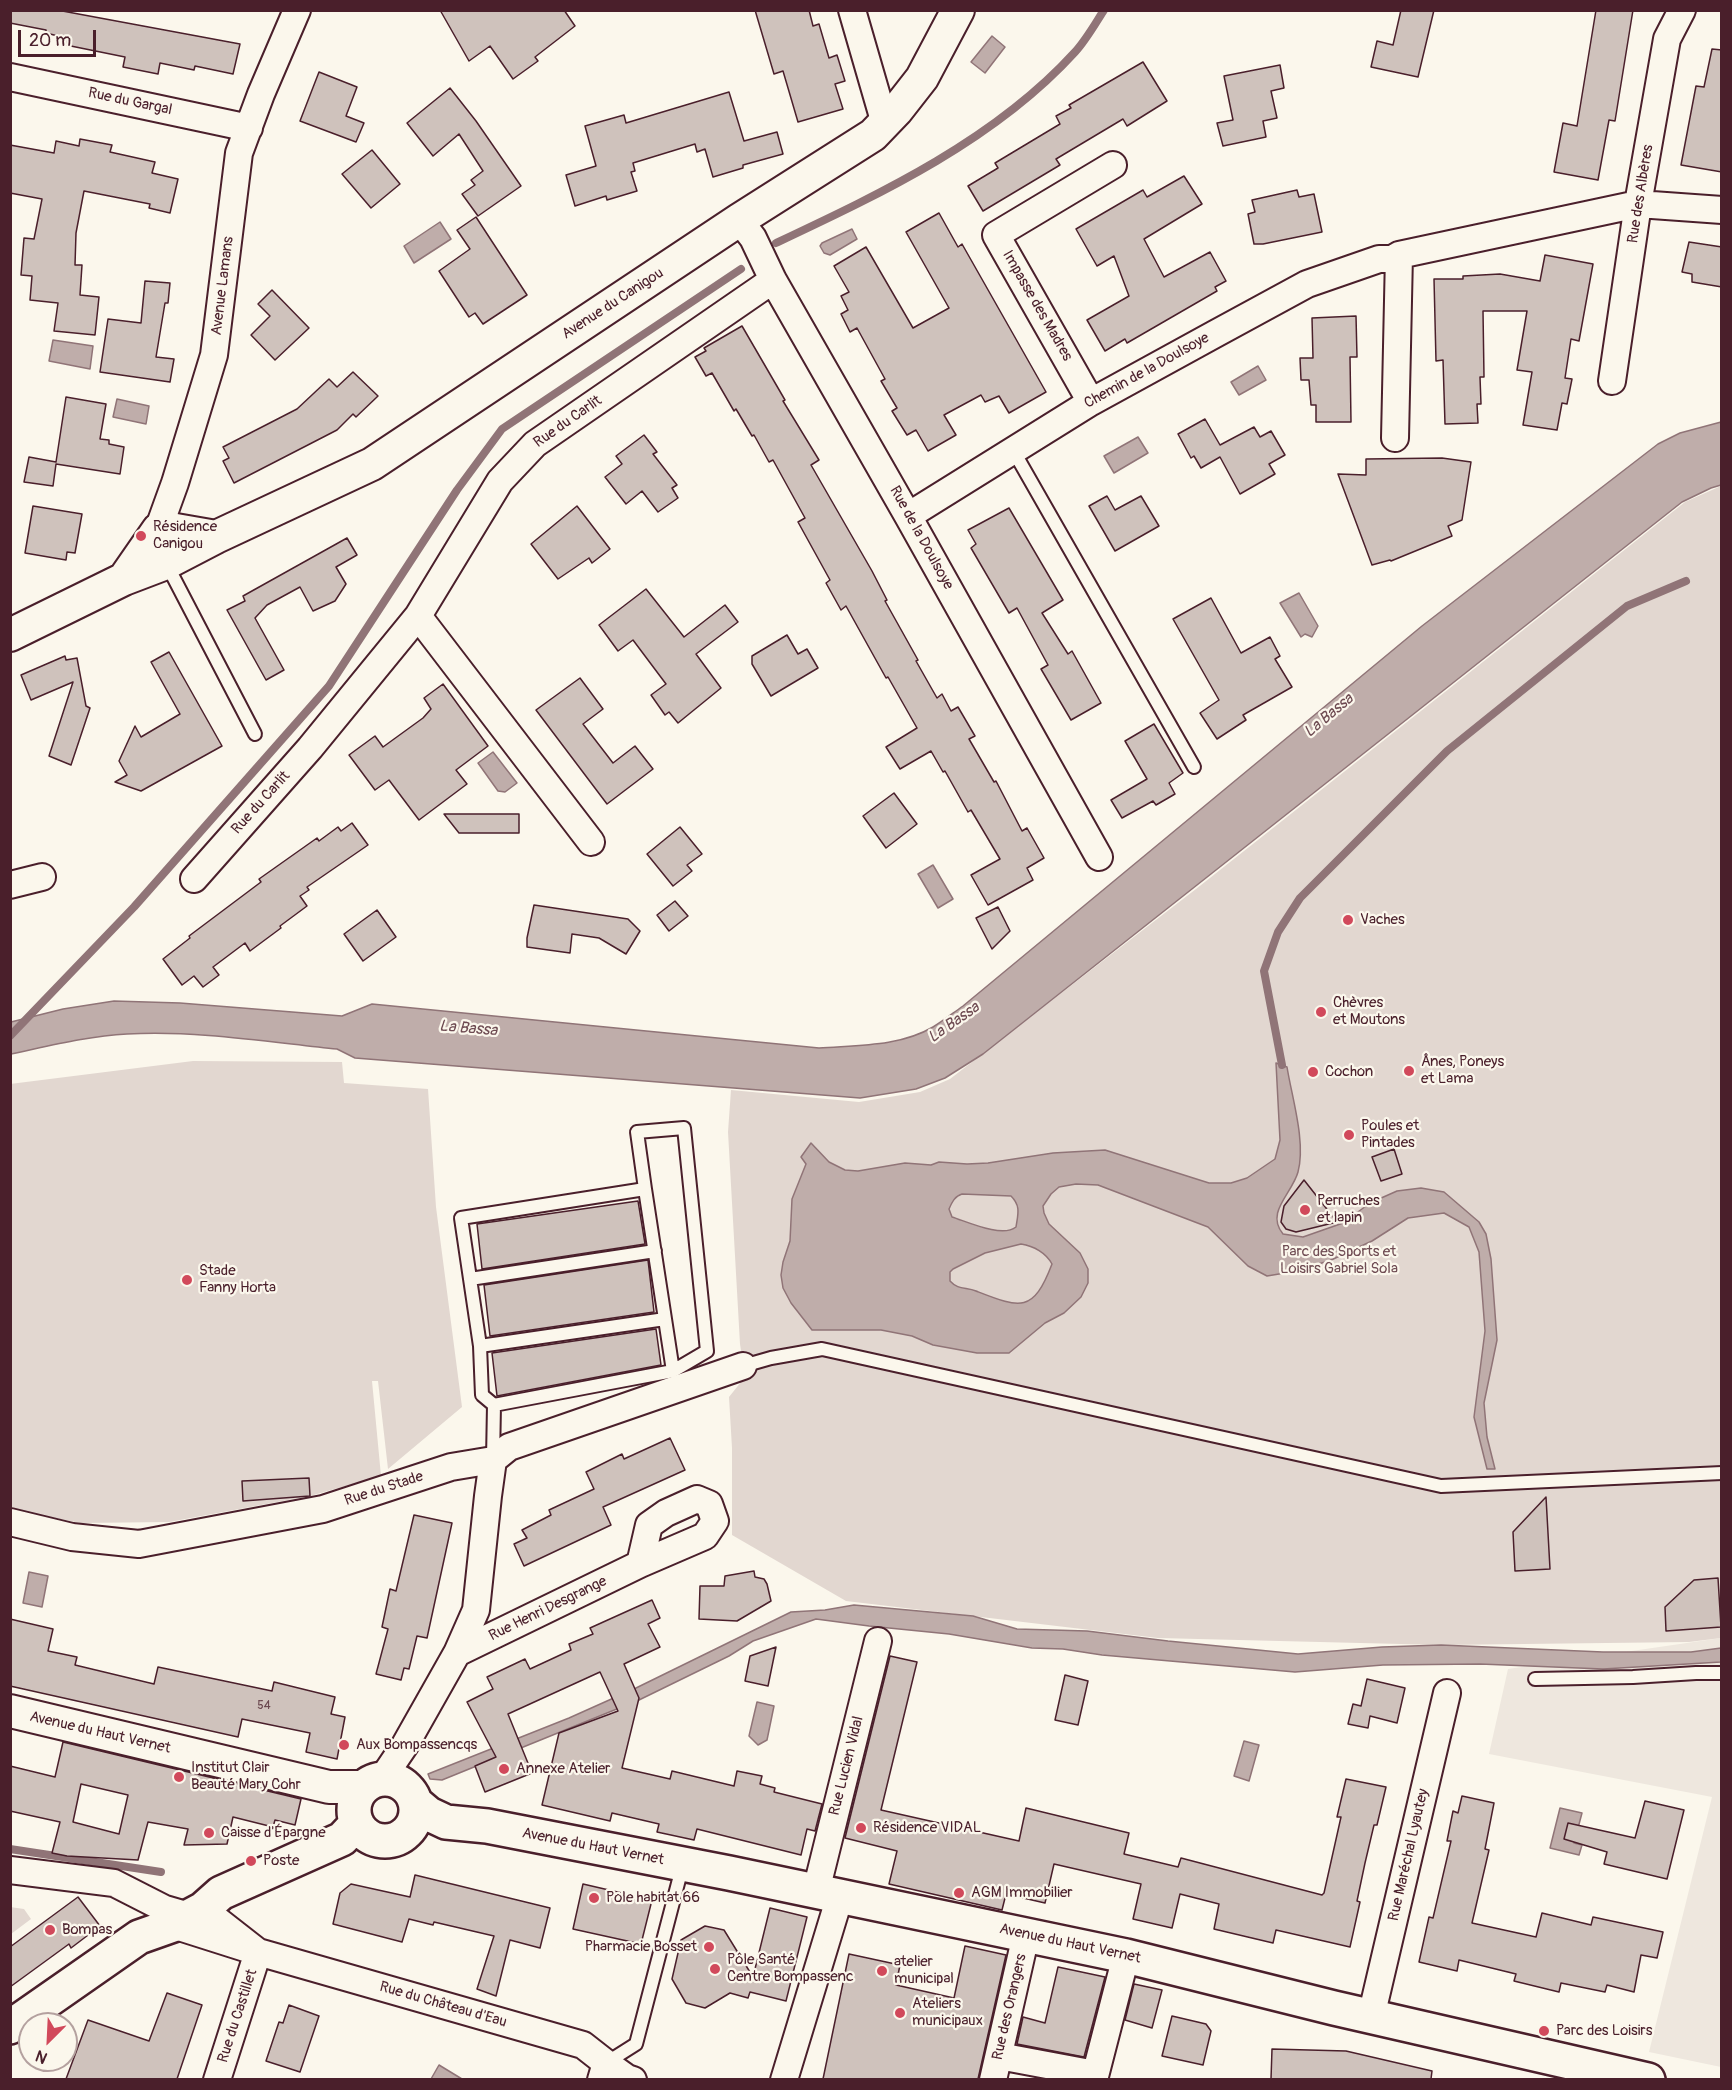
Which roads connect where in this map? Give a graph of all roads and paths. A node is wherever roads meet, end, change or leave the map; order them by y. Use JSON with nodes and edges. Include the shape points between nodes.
{"nodes":[{"id":1,"x":297,"y":10,"type":"edge"},
{"id":2,"x":852,"y":10,"type":"edge"},
{"id":3,"x":958,"y":10,"type":"edge"},
{"id":4,"x":1682,"y":10,"type":"edge"},
{"id":5,"x":10,"y":77,"type":"edge"},
{"id":6,"x":885,"y":124,"type":"junction"},
{"id":7,"x":249,"y":128,"type":"junction"},
{"id":8,"x":1113,"y":165,"type":"dead end"},
{"id":9,"x":1638,"y":204,"type":"junction"},
{"id":10,"x":1722,"y":210,"type":"edge"},
{"id":11,"x":739,"y":220,"type":"junction"},
{"id":12,"x":1399,"y":255,"type":"junction"},
{"id":13,"x":773,"y":280,"type":"junction"},
{"id":14,"x":1612,"y":381,"type":"dead end"},
{"id":15,"x":1091,"y":402,"type":"junction"},
{"id":16,"x":1395,"y":438,"type":"dead end"},
{"id":17,"x":1013,"y":450,"type":"junction"},
{"id":18,"x":908,"y":516,"type":"junction"},
{"id":19,"x":158,"y":530,"type":"junction"},
{"id":20,"x":216,"y":537,"type":"junction"},
{"id":21,"x":166,"y":563,"type":"junction"},
{"id":22,"x":124,"y":579,"type":"junction"},
{"id":23,"x":418,"y":616,"type":"junction"},
{"id":24,"x":10,"y":635,"type":"edge"},
{"id":25,"x":255,"y":734,"type":"dead end"},
{"id":26,"x":1194,"y":767,"type":"dead end"},
{"id":27,"x":591,"y":842,"type":"dead end"},
{"id":28,"x":1099,"y":857,"type":"dead end"},
{"id":29,"x":42,"y":877,"type":"dead end"},
{"id":30,"x":194,"y":879,"type":"dead end"},
{"id":31,"x":10,"y":885,"type":"edge"},
{"id":32,"x":645,"y":1189,"type":"junction"},
{"id":33,"x":655,"y":1251,"type":"junction"},
{"id":34,"x":470,"y":1279,"type":"junction"},
{"id":35,"x":665,"y":1318,"type":"junction"},
{"id":36,"x":480,"y":1346,"type":"junction"},
{"id":37,"x":743,"y":1366,"type":"joint"},
{"id":38,"x":673,"y":1371,"type":"junction"},
{"id":39,"x":494,"y":1405,"type":"junction"},
{"id":40,"x":493,"y":1460,"type":"junction"},
{"id":41,"x":1722,"y":1473,"type":"edge"},
{"id":42,"x":10,"y":1522,"type":"edge"},
{"id":43,"x":640,"y":1564,"type":"dead end"},
{"id":44,"x":878,"y":1641,"type":"dead end"},
{"id":45,"x":457,"y":1653,"type":"junction"},
{"id":46,"x":1722,"y":1673,"type":"edge"},
{"id":47,"x":1535,"y":1679,"type":"dead end"},
{"id":48,"x":1447,"y":1693,"type":"dead end"},
{"id":49,"x":10,"y":1711,"type":"edge"},
{"id":50,"x":376,"y":1804,"type":"junction"},
{"id":51,"x":683,"y":1864,"type":"junction"},
{"id":52,"x":10,"y":1870,"type":"edge"},
{"id":53,"x":828,"y":1894,"type":"junction"},
{"id":54,"x":188,"y":1917,"type":"junction"},
{"id":55,"x":1026,"y":1935,"type":"junction"},
{"id":56,"x":258,"y":1952,"type":"junction"},
{"id":57,"x":1126,"y":1956,"type":"junction"},
{"id":58,"x":1371,"y":2017,"type":"junction"},
{"id":59,"x":10,"y":2027,"type":"edge"},
{"id":60,"x":996,"y":2068,"type":"edge"},
{"id":61,"x":604,"y":2071,"type":"edge"},
{"id":62,"x":1602,"y":2074,"type":"edge"},
{"id":63,"x":1095,"y":2077,"type":"edge"},
{"id":64,"x":217,"y":2079,"type":"edge"},
{"id":65,"x":633,"y":2079,"type":"edge"},
{"id":66,"x":784,"y":2079,"type":"edge"},
{"id":67,"x":1648,"y":2079,"type":"edge"}],
"edges":[{"from":1,"to":7,"type":"street","name":"Avenue Lamans"},
{"from":2,"to":6,"type":"street"},
{"from":3,"to":6,"type":"street","name":"Avenue du Canigou","via":[[922,78]]},
{"from":4,"to":9,"type":"street","name":"Rue des Albères","via":[[1667,39]]},
{"from":5,"to":7,"type":"street","name":"Rue du Gargal"},
{"from":6,"to":11,"type":"street","name":"Avenue du Canigou"},
{"from":7,"to":19,"type":"street","name":"Avenue Lamans","via":[[239,153],[214,355]]},
{"from":8,"to":15,"type":"street","name":"Impasse des Madres","via":[[996,235]]},
{"from":9,"to":10,"type":"street","name":"Chemin de la Doulsoye"},
{"from":9,"to":12,"type":"street","name":"Chemin de la Doulsoye"},
{"from":9,"to":14,"type":"street","name":"Rue des Albères"},
{"from":11,"to":13,"type":"street","name":"Rue de la Doulsoye","via":[[753,238]]},
{"from":11,"to":20,"type":"street","name":"Avenue du Canigou","via":[[372,464]]},
{"from":12,"to":15,"type":"street","name":"Chemin de la Doulsoye","via":[[1307,284]]},
{"from":12,"to":16,"type":"street"},
{"from":13,"to":18,"type":"street","name":"Rue de la Doulsoye"},
{"from":13,"to":23,"type":"street","name":"Rue du Carlit","via":[[535,444],[500,481]]},
{"from":15,"to":17,"type":"street","name":"Chemin de la Doulsoye"},
{"from":17,"to":18,"type":"street","name":"Chemin de la Doulsoye"},
{"from":17,"to":26,"type":"lane"},
{"from":18,"to":28,"type":"street","name":"Rue de la Doulsoye"},
{"from":19,"to":20,"type":"street"},
{"from":19,"to":21,"type":"street"},
{"from":19,"to":22,"type":"street","name":"Avenue du Canigou"},
{"from":20,"to":21,"type":"street","name":"Avenue du Canigou"},
{"from":21,"to":22,"type":"street","name":"Avenue du Canigou"},
{"from":21,"to":25,"type":"lane"},
{"from":22,"to":24,"type":"street","name":"Avenue du Canigou"},
{"from":23,"to":27,"type":"street"},
{"from":23,"to":30,"type":"street","name":"Rue du Carlit","via":[[310,748]]},
{"from":29,"to":31,"type":"street"},
{"from":32,"to":33,"type":"lane"},
{"from":32,"to":34,"type":"lane","via":[[461,1218]]},
{"from":32,"to":38,"type":"lane","via":[[637,1132],[684,1128],[707,1351]]},
{"from":33,"to":34,"type":"lane"},
{"from":33,"to":35,"type":"lane"},
{"from":34,"to":36,"type":"lane"},
{"from":35,"to":36,"type":"lane"},
{"from":35,"to":38,"type":"lane"},
{"from":36,"to":39,"type":"lane","via":[[482,1395]]},
{"from":37,"to":40,"type":"street","name":"Rue du Stade","via":[[509,1447]]},
{"from":37,"to":41,"type":"lane","via":[[822,1349],[1441,1486]]},
{"from":38,"to":39,"type":"lane"},
{"from":39,"to":40,"type":"lane"},
{"from":40,"to":42,"type":"street","name":"Rue du Stade","via":[[451,1467],[323,1509],[139,1544],[72,1537]]},
{"from":40,"to":45,"type":"street","via":[[476,1610]]},
{"from":43,"to":45,"type":"street","name":"Rue Henri Desgrange"},
{"from":44,"to":53,"type":"street","name":"Rue Lucien Vidal"},
{"from":45,"to":50,"type":"street","via":[[405,1744],[399,1772]]},
{"from":46,"to":47,"type":"lane"},
{"from":48,"to":58,"type":"street","name":"Rue Maréchal Lyautey"},
{"from":49,"to":50,"type":"street","name":"Avenue du Haut Vernet"},
{"from":50,"to":51,"type":"main road","name":"Avenue du Haut Vernet","via":[[437,1832],[463,1833],[488,1826]]},
{"from":50,"to":54,"type":"main road","via":[[227,1908]]},
{"from":51,"to":53,"type":"main road","name":"Avenue du Haut Vernet"},
{"from":51,"to":61,"type":"lane","via":[[636,2044]]},
{"from":52,"to":54,"type":"street","via":[[114,1883],[165,1910]]},
{"from":53,"to":55,"type":"main road","name":"Avenue du Haut Vernet"},
{"from":53,"to":66,"type":"street","name":"Rue Lucien Vidal"},
{"from":54,"to":56,"type":"street","name":"Rue du Château d'Eau"},
{"from":54,"to":56,"type":"street","name":"Rue du Château d'Eau"},
{"from":54,"to":59,"type":"main road","via":[[139,1937]]},
{"from":55,"to":57,"type":"main road","name":"Avenue du Haut Vernet"},
{"from":55,"to":60,"type":"street","name":"Rue des Orangers"},
{"from":56,"to":61,"type":"street","name":"Rue du Château d'Eau","via":[[583,2045]]},
{"from":56,"to":64,"type":"street","name":"Rue du Castillet"},
{"from":57,"to":58,"type":"main road","name":"Avenue du Haut Vernet"},
{"from":57,"to":63,"type":"street"},
{"from":58,"to":62,"type":"main road","name":"Avenue du Haut Vernet"},
{"from":60,"to":63,"type":"street"},
{"from":61,"to":65,"type":"street","name":"Rue du Château d'Eau"},
{"from":62,"to":67,"type":"main road","name":"Avenue du Haut Vernet"}]}
